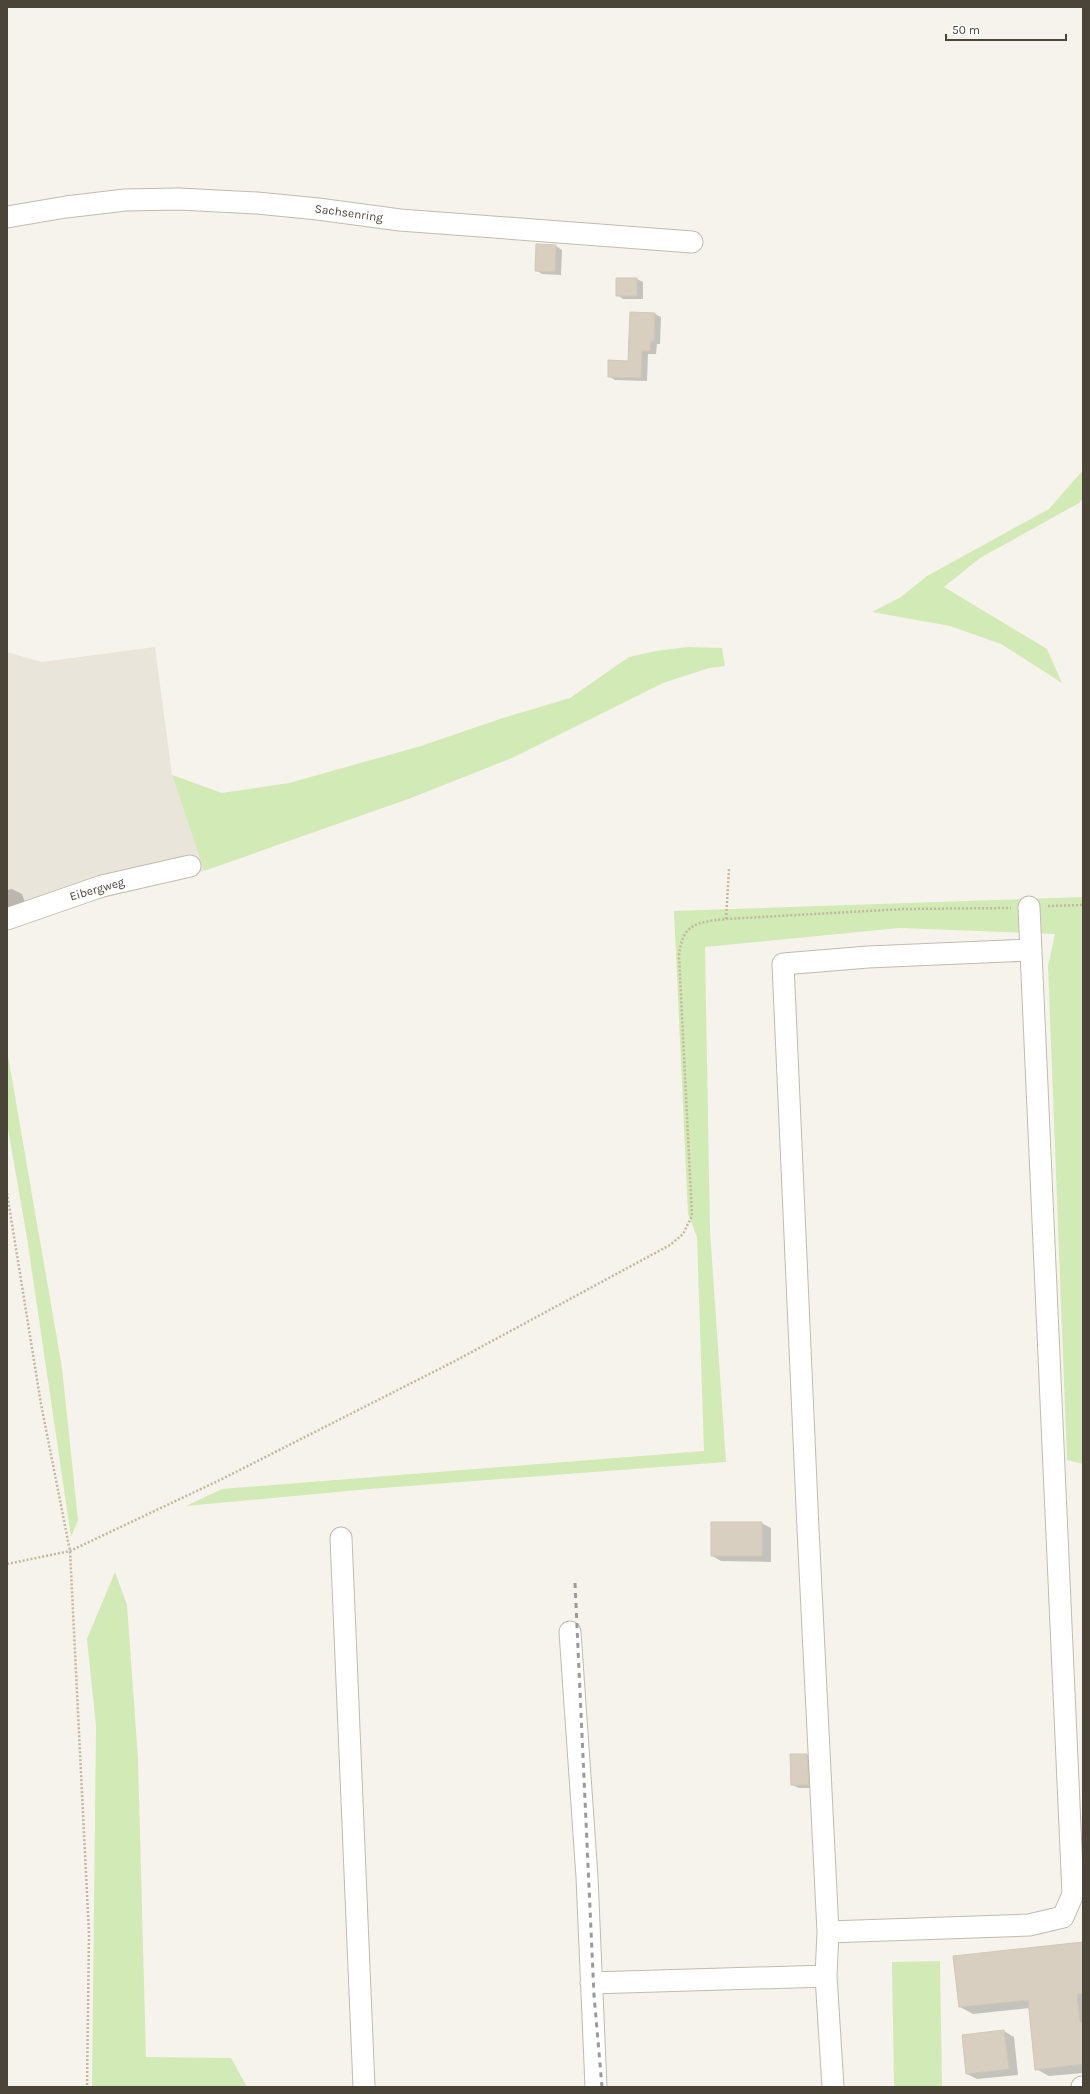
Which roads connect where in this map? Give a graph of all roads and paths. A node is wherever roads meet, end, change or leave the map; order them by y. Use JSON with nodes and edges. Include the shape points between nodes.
{"nodes":[{"id":1,"x":7,"y":217,"type":"edge"},
{"id":2,"x":692,"y":242,"type":"dead end"},
{"id":3,"x":190,"y":866,"type":"dead end"},
{"id":4,"x":729,"y":869,"type":"dead end"},
{"id":5,"x":1083,"y":904,"type":"edge"},
{"id":6,"x":1029,"y":907,"type":"junction"},
{"id":7,"x":7,"y":919,"type":"edge"},
{"id":8,"x":726,"y":919,"type":"junction"},
{"id":9,"x":1030,"y":950,"type":"junction"},
{"id":10,"x":7,"y":1193,"type":"edge"},
{"id":11,"x":341,"y":1538,"type":"dead end"},
{"id":12,"x":70,"y":1551,"type":"junction"},
{"id":13,"x":7,"y":1564,"type":"edge"},
{"id":14,"x":570,"y":1632,"type":"dead end"},
{"id":15,"x":828,"y":1932,"type":"junction"},
{"id":16,"x":826,"y":1976,"type":"junction"},
{"id":17,"x":591,"y":1983,"type":"junction"},
{"id":18,"x":87,"y":2087,"type":"edge"},
{"id":19,"x":364,"y":2087,"type":"edge"},
{"id":20,"x":596,"y":2087,"type":"edge"},
{"id":21,"x":833,"y":2087,"type":"edge"}],
"edges":[{"from":1,"to":2,"type":"street","name":"Sachsenring","via":[[125,200],[179,199],[257,203],[408,221]]},
{"from":3,"to":7,"type":"street","name":"Eibergweg","via":[[102,886]]},
{"from":4,"to":8,"type":"path"},
{"from":5,"to":6,"type":"path"},
{"from":6,"to":8,"type":"path"},
{"from":6,"to":9,"type":"street"},
{"from":8,"to":12,"type":"path","via":[[697,923],[686,930],[680,941],[692,1216],[683,1234],[670,1245],[455,1361],[273,1454]]},
{"from":9,"to":15,"type":"street","via":[[1073,1894],[1063,1917],[1029,1925]]},
{"from":9,"to":15,"type":"street","via":[[868,957],[784,964]]},
{"from":10,"to":12,"type":"path","via":[[41,1404]]},
{"from":11,"to":19,"type":"street"},
{"from":12,"to":13,"type":"path"},
{"from":12,"to":18,"type":"path","via":[[89,1934]]},
{"from":14,"to":17,"type":"street"},
{"from":15,"to":16,"type":"street"},
{"from":16,"to":17,"type":"street"},
{"from":16,"to":21,"type":"street"},
{"from":17,"to":20,"type":"street"}]}
